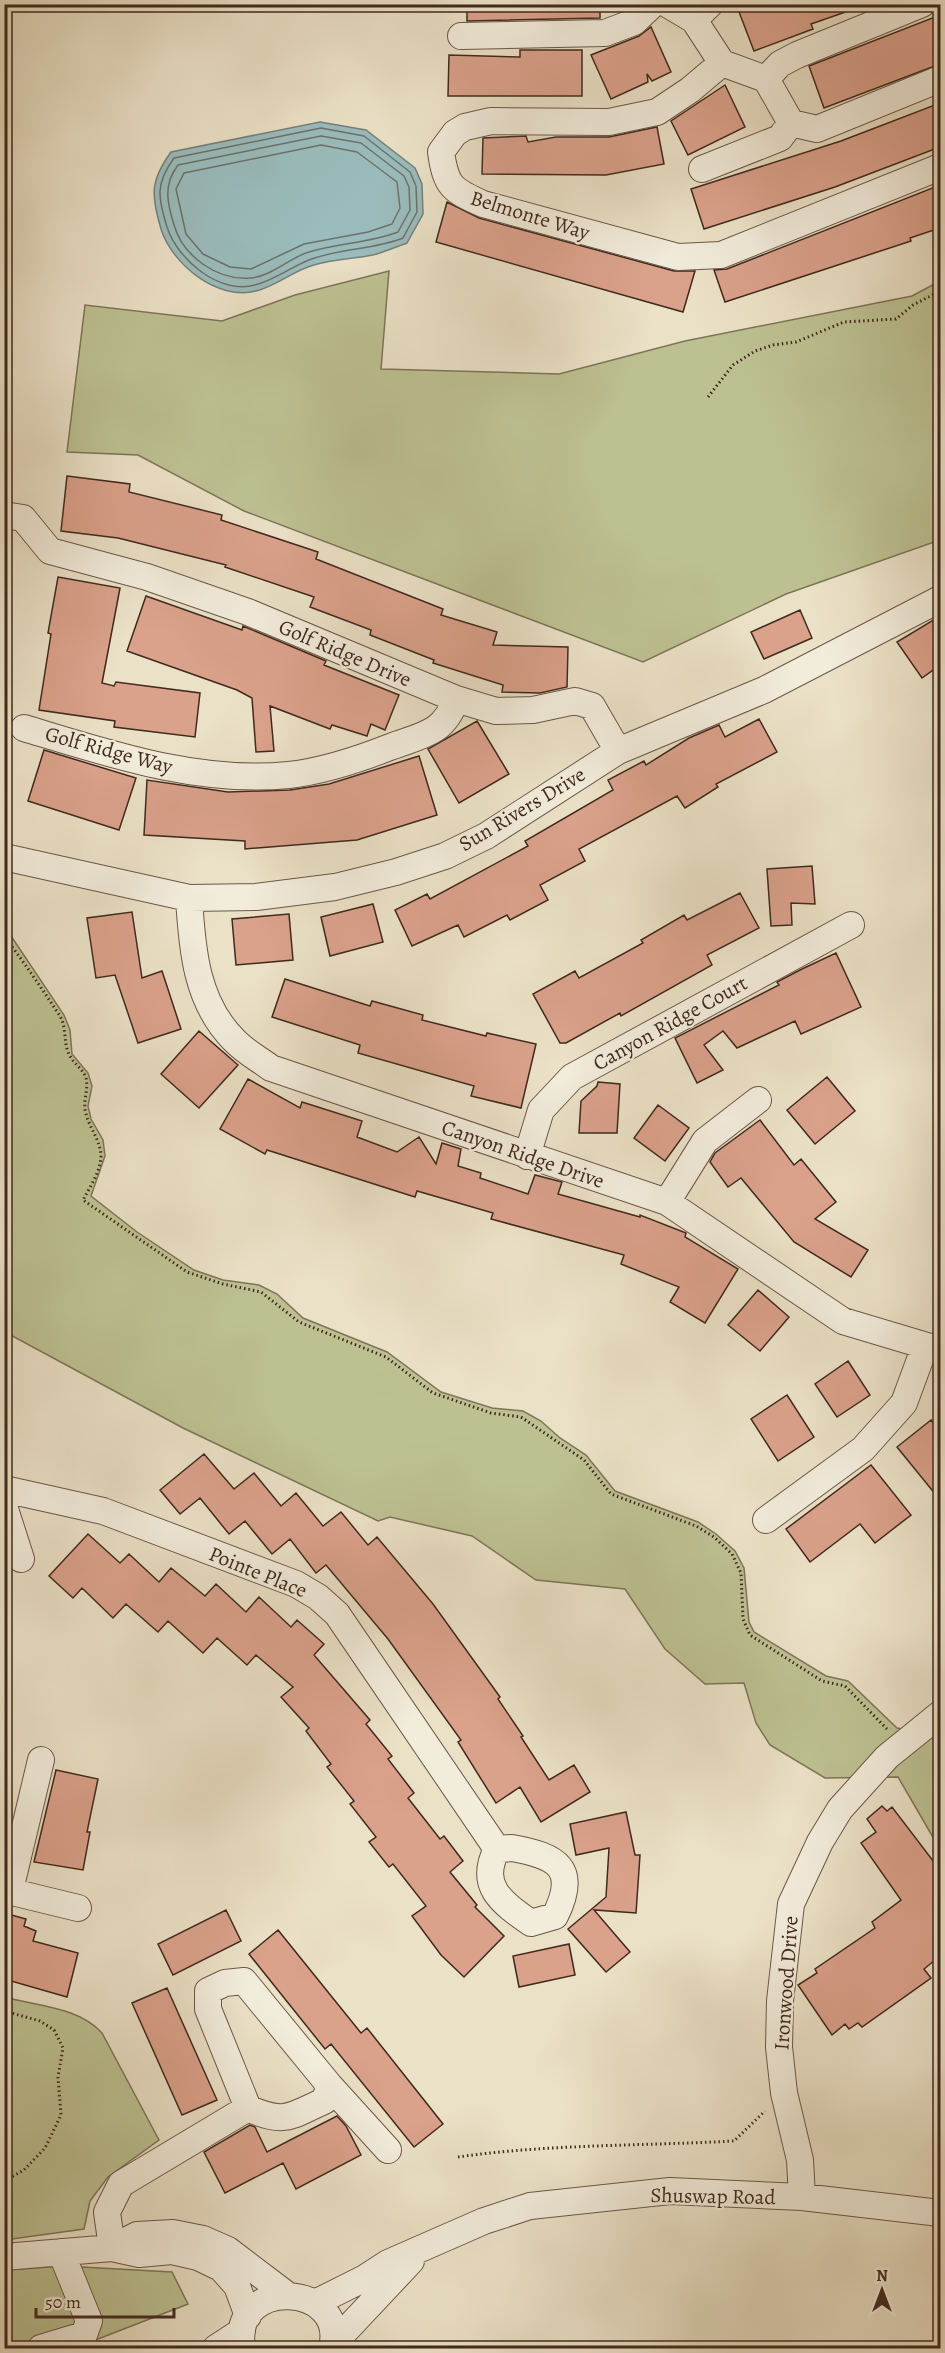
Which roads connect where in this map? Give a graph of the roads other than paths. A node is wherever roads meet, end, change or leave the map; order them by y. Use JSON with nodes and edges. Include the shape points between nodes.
{"nodes":[{"id":1,"x":653,"y":4,"type":"edge"},
{"id":2,"x":667,"y":4,"type":"edge"},
{"id":3,"x":922,"y":4,"type":"edge"},
{"id":4,"x":702,"y":12,"type":"edge"},
{"id":5,"x":461,"y":36,"type":"dead end"},
{"id":6,"x":722,"y":63,"type":"junction"},
{"id":7,"x":766,"y":79,"type":"junction"},
{"id":8,"x":940,"y":79,"type":"edge"},
{"id":9,"x":791,"y":123,"type":"junction"},
{"id":10,"x":940,"y":167,"type":"edge"},
{"id":11,"x":702,"y":169,"type":"dead end"},
{"id":12,"x":4,"y":515,"type":"edge"},
{"id":13,"x":940,"y":599,"type":"edge"},
{"id":14,"x":456,"y":699,"type":"junction"},
{"id":15,"x":24,"y":728,"type":"dead end"},
{"id":16,"x":618,"y":751,"type":"junction"},
{"id":17,"x":4,"y":857,"type":"edge"},
{"id":18,"x":189,"y":898,"type":"junction"},
{"id":19,"x":851,"y":925,"type":"dead end"},
{"id":20,"x":758,"y":1100,"type":"dead end"},
{"id":21,"x":527,"y":1156,"type":"junction"},
{"id":22,"x":667,"y":1202,"type":"junction"},
{"id":23,"x":933,"y":1348,"type":"edge"},
{"id":24,"x":4,"y":1489,"type":"edge"},
{"id":25,"x":4,"y":1506,"type":"edge"},
{"id":26,"x":766,"y":1520,"type":"dead end"},
{"id":27,"x":21,"y":1559,"type":"dead end"},
{"id":28,"x":930,"y":1726,"type":"edge"},
{"id":29,"x":41,"y":1760,"type":"dead end"},
{"id":30,"x":497,"y":1849,"type":"dead end"},
{"id":31,"x":7,"y":1890,"type":"edge"},
{"id":32,"x":78,"y":1908,"type":"dead end"},
{"id":33,"x":330,"y":2086,"type":"junction"},
{"id":34,"x":248,"y":2108,"type":"junction"},
{"id":35,"x":388,"y":2150,"type":"dead end"},
{"id":36,"x":802,"y":2197,"type":"junction"},
{"id":37,"x":940,"y":2213,"type":"edge"},
{"id":38,"x":112,"y":2248,"type":"junction"},
{"id":39,"x":422,"y":2249,"type":"junction"},
{"id":40,"x":61,"y":2252,"type":"junction"},
{"id":41,"x":4,"y":2257,"type":"edge"},
{"id":42,"x":286,"y":2294,"type":"junction"},
{"id":43,"x":315,"y":2303,"type":"junction"},
{"id":44,"x":244,"y":2332,"type":"edge"},
{"id":45,"x":333,"y":2346,"type":"edge"},
{"id":46,"x":41,"y":2349,"type":"edge"},
{"id":47,"x":216,"y":2349,"type":"edge"}],
"edges":[{"from":1,"to":5,"type":"street","via":[[634,22],[606,33]]},
{"from":2,"to":4,"type":"street"},
{"from":3,"to":7,"type":"street","via":[[797,55],[780,64]]},
{"from":4,"to":6,"type":"street"},
{"from":6,"to":7,"type":"street"},
{"from":6,"to":10,"type":"street","name":"Belmonte Way","via":[[657,112],[609,122],[491,121],[465,127],[455,133],[441,152],[444,174],[455,192],[483,204],[678,257],[721,255]]},
{"from":7,"to":9,"type":"street"},
{"from":8,"to":9,"type":"street","via":[[817,129]]},
{"from":9,"to":11,"type":"street","via":[[780,138]]},
{"from":12,"to":14,"type":"street","name":"Golf Ridge Drive","via":[[23,518],[50,551],[147,577],[248,612]]},
{"from":13,"to":16,"type":"street","name":"Sun Rivers Drive","via":[[764,690]]},
{"from":14,"to":15,"type":"street","name":"Golf Ridge Way","via":[[451,715],[439,729],[349,763],[288,775],[208,774],[134,761]]},
{"from":14,"to":16,"type":"street","name":"Golf Ridge Drive","via":[[496,711],[533,710],[576,701],[592,706]]},
{"from":16,"to":18,"type":"street","name":"Sun Rivers Drive","via":[[486,836],[435,859],[335,887],[256,897]]},
{"from":17,"to":18,"type":"street","name":"Sun Rivers Drive"},
{"from":18,"to":21,"type":"street","name":"Canyon Ridge Drive","via":[[199,983],[234,1040],[271,1068]]},
{"from":19,"to":21,"type":"street","name":"Canyon Ridge Court","via":[[572,1077],[541,1110]]},
{"from":20,"to":22,"type":"street","via":[[705,1140]]},
{"from":21,"to":22,"type":"street","name":"Canyon Ridge Drive"},
{"from":22,"to":23,"type":"street","name":"Canyon Ridge Drive","via":[[843,1321]]},
{"from":23,"to":26,"type":"street","via":[[904,1403],[863,1449]]},
{"from":24,"to":30,"type":"street","name":"Pointe Place","via":[[103,1511],[296,1584],[318,1597],[337,1614]]},
{"from":25,"to":27,"type":"street"},
{"from":28,"to":36,"type":"street","name":"Ironwood Drive","via":[[887,1757],[840,1809],[791,1904],[778,2024],[784,2093],[800,2160]]},
{"from":29,"to":31,"type":"street"},
{"from":31,"to":32,"type":"street"},
{"from":33,"to":34,"type":"street","via":[[324,2101],[286,2119]]},
{"from":33,"to":34,"type":"street","via":[[244,1982],[225,1983],[208,1991],[208,2009]]},
{"from":33,"to":35,"type":"street"},
{"from":34,"to":38,"type":"street","via":[[121,2184],[107,2212]]},
{"from":36,"to":37,"type":"street","name":"Shuswap Road"},
{"from":36,"to":39,"type":"street","name":"Shuswap Road","via":[[670,2191],[530,2206],[484,2221]]},
{"from":38,"to":40,"type":"street"},
{"from":38,"to":42,"type":"street","via":[[137,2235],[173,2233],[203,2239],[228,2250]]},
{"from":38,"to":44,"type":"street","via":[[139,2254],[172,2252],[198,2257],[221,2268],[237,2286]]},
{"from":39,"to":43,"type":"street","name":"Shuswap Road"},
{"from":39,"to":45,"type":"street","name":"Shuswap Road"},
{"from":40,"to":41,"type":"street"},
{"from":40,"to":46,"type":"street","via":[[89,2321],[84,2335]]},
{"from":42,"to":43,"type":"street"},
{"from":42,"to":44,"type":"street","via":[[258,2305]]},
{"from":43,"to":45,"type":"street","via":[[332,2328]]},
{"from":44,"to":47,"type":"street"}]}
